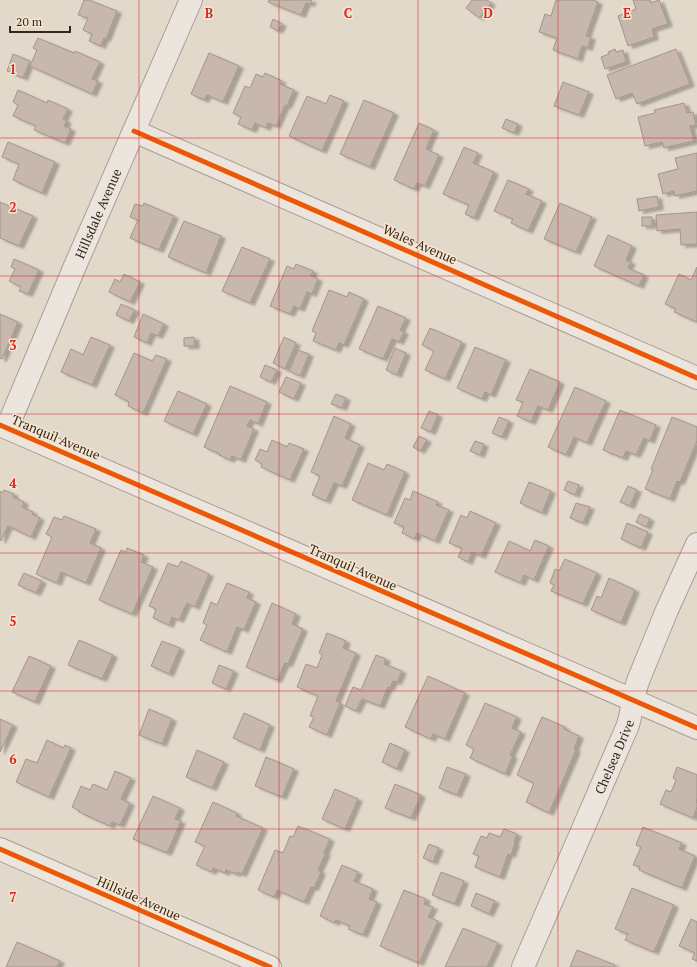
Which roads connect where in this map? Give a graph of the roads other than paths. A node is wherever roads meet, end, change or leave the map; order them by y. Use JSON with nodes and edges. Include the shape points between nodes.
{"nodes":[{"id":1,"x":192,"y":0,"type":"edge"},
{"id":2,"x":134,"y":131,"type":"junction"},
{"id":3,"x":697,"y":378,"type":"edge"},
{"id":4,"x":3,"y":426,"type":"edge"},
{"id":5,"x":697,"y":544,"type":"edge"},
{"id":6,"x":633,"y":701,"type":"junction"},
{"id":7,"x":697,"y":728,"type":"edge"},
{"id":8,"x":0,"y":849,"type":"edge"},
{"id":9,"x":270,"y":967,"type":"edge"},
{"id":10,"x":522,"y":967,"type":"edge"}],
"edges":[{"from":1,"to":2,"type":"street","name":"Hillsdale Avenue"},
{"from":2,"to":3,"type":"street","name":"Wales Avenue"},
{"from":2,"to":4,"type":"street","name":"Hillsdale Avenue","via":[[51,323]]},
{"from":4,"to":6,"type":"street","name":"Tranquil Avenue"},
{"from":5,"to":6,"type":"street","name":"Chelsea Drive","via":[[641,674]]},
{"from":6,"to":7,"type":"street","name":"Tranquil Avenue"},
{"from":6,"to":10,"type":"street","name":"Chelsea Drive","via":[[628,725]]},
{"from":8,"to":9,"type":"street","name":"Hillside Avenue"}]}
